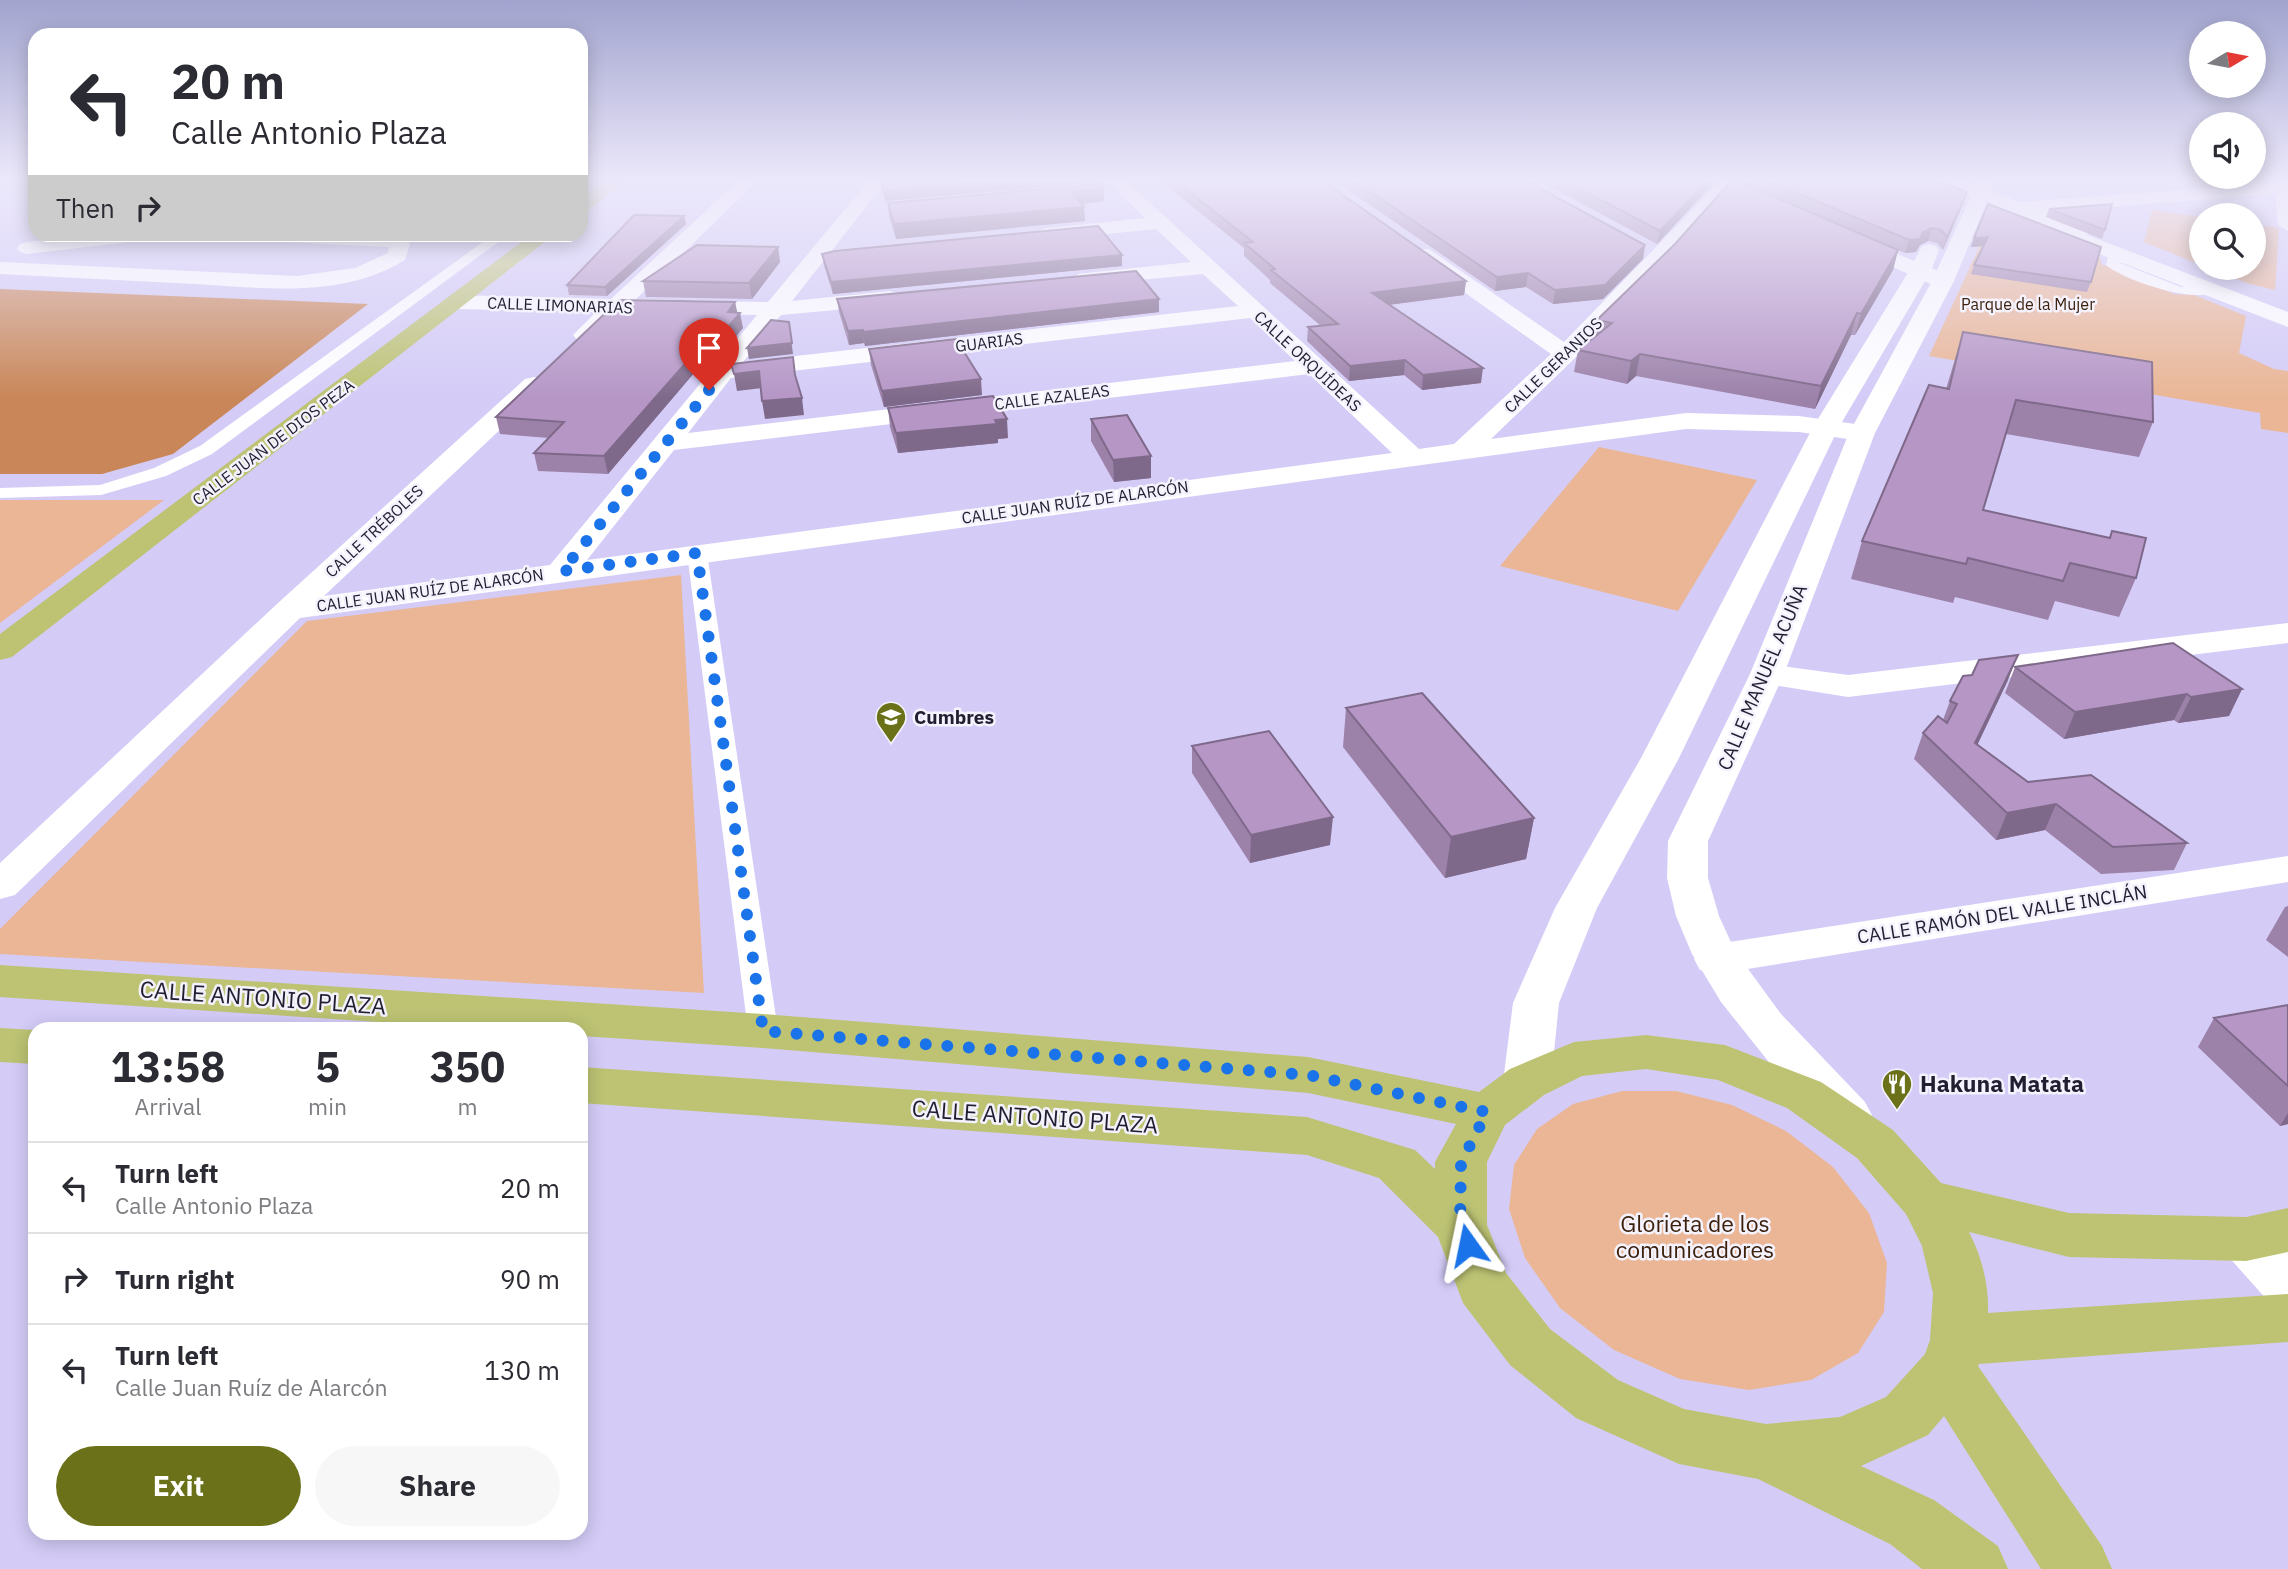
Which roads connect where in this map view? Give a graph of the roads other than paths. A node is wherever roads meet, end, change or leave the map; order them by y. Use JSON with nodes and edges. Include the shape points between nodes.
{"nodes":[{"id":1,"x":399,"y":252,"type":"edge"},
{"id":2,"x":478,"y":252,"type":"edge"},
{"id":3,"x":521,"y":252,"type":"edge"},
{"id":4,"x":674,"y":252,"type":"edge"},
{"id":5,"x":821,"y":252,"type":"edge"},
{"id":6,"x":844,"y":252,"type":"edge"},
{"id":7,"x":1191,"y":252,"type":"edge"},
{"id":8,"x":1420,"y":252,"type":"edge"},
{"id":9,"x":1651,"y":252,"type":"edge"},
{"id":10,"x":1667,"y":252,"type":"edge"},
{"id":11,"x":1877,"y":252,"type":"edge"},
{"id":12,"x":1941,"y":252,"type":"edge"},
{"id":13,"x":2116,"y":252,"type":"edge"},
{"id":14,"x":2131,"y":252,"type":"edge"},
{"id":15,"x":819,"y":255,"type":"junction"},
{"id":16,"x":1662,"y":258,"type":"junction"},
{"id":17,"x":1206,"y":267,"type":"junction"},
{"id":18,"x":0,"y":268,"type":"edge"},
{"id":19,"x":1932,"y":276,"type":"junction"},
{"id":20,"x":1067,"y":281,"type":"edge"},
{"id":21,"x":914,"y":295,"type":"edge"},
{"id":22,"x":457,"y":302,"type":"junction"},
{"id":23,"x":617,"y":307,"type":"junction"},
{"id":24,"x":775,"y":309,"type":"junction"},
{"id":25,"x":1255,"y":311,"type":"junction"},
{"id":26,"x":2285,"y":314,"type":"edge"},
{"id":27,"x":1566,"y":354,"type":"junction"},
{"id":28,"x":1312,"y":366,"type":"junction"},
{"id":29,"x":723,"y":372,"type":"junction"},
{"id":30,"x":1826,"y":426,"type":"junction"},
{"id":31,"x":1862,"y":433,"type":"junction"},
{"id":32,"x":668,"y":443,"type":"junction"},
{"id":33,"x":1464,"y":450,"type":"junction"},
{"id":34,"x":1412,"y":457,"type":"junction"},
{"id":35,"x":0,"y":493,"type":"edge"},
{"id":36,"x":697,"y":553,"type":"junction"},
{"id":37,"x":562,"y":571,"type":"junction"},
{"id":38,"x":290,"y":610,"type":"junction"},
{"id":39,"x":2288,"y":633,"type":"edge"},
{"id":40,"x":0,"y":650,"type":"edge"},
{"id":41,"x":1767,"y":674,"type":"junction"},
{"id":42,"x":2288,"y":869,"type":"edge"},
{"id":43,"x":0,"y":886,"type":"edge"},
{"id":44,"x":1716,"y":959,"type":"junction"},
{"id":45,"x":0,"y":981,"type":"edge"},
{"id":46,"x":763,"y":1031,"type":"junction"},
{"id":47,"x":0,"y":1045,"type":"edge"},
{"id":48,"x":28,"y":1047,"type":"edge"},
{"id":49,"x":588,"y":1085,"type":"edge"},
{"id":50,"x":1507,"y":1097,"type":"junction"},
{"id":51,"x":1875,"y":1144,"type":"junction"},
{"id":52,"x":1925,"y":1200,"type":"junction"},
{"id":53,"x":1460,"y":1225,"type":"junction"},
{"id":54,"x":2267,"y":1234,"type":"edge"},
{"id":55,"x":2288,"y":1284,"type":"edge"},
{"id":56,"x":2288,"y":1318,"type":"edge"},
{"id":57,"x":1953,"y":1355,"type":"junction"},
{"id":58,"x":1766,"y":1452,"type":"junction"},
{"id":59,"x":1975,"y":1569,"type":"edge"},
{"id":60,"x":2079,"y":1569,"type":"edge"}],
"edges":[{"from":1,"to":18,"type":"street","via":[[381,268],[344,278],[297,282]]},
{"from":2,"to":35,"type":"lane","via":[[186,461],[101,490]]},
{"from":3,"to":22,"type":"main road","name":"CALLE JUAN DE DIOS PEZA"},
{"from":4,"to":23,"type":"street","name":"CALLE TRÉBOLES"},
{"from":5,"to":15,"type":"street"},
{"from":6,"to":15,"type":"street"},
{"from":7,"to":17,"type":"street","name":"CALLE ORQUÍDEAS"},
{"from":8,"to":27,"type":"street"},
{"from":9,"to":16,"type":"street"},
{"from":10,"to":16,"type":"street","name":"CALLE GERANIOS"},
{"from":11,"to":19,"type":"street"},
{"from":12,"to":19,"type":"street","name":"CALLE MANUEL ACUÑA"},
{"from":13,"to":26,"type":"street"},
{"from":14,"to":26,"type":"street"},
{"from":15,"to":24,"type":"street"},
{"from":16,"to":27,"type":"street","name":"CALLE GERANIOS"},
{"from":17,"to":20,"type":"street"},
{"from":17,"to":25,"type":"street","name":"CALLE ORQUÍDEAS"},
{"from":19,"to":30,"type":"street","name":"CALLE MANUEL ACUÑA"},
{"from":19,"to":31,"type":"street","name":"CALLE MANUEL ACUÑA"},
{"from":21,"to":24,"type":"street","name":"CALLE LIMONARIAS"},
{"from":22,"to":23,"type":"street","name":"CALLE LIMONARIAS"},
{"from":22,"to":40,"type":"main road","name":"CALLE JUAN DE DIOS PEZA"},
{"from":23,"to":24,"type":"street","name":"CALLE LIMONARIAS"},
{"from":23,"to":38,"type":"street","name":"CALLE TRÉBOLES"},
{"from":24,"to":29,"type":"street"},
{"from":25,"to":28,"type":"street","name":"CALLE ORQUÍDEAS"},
{"from":25,"to":29,"type":"street","name":"GUARIAS"},
{"from":27,"to":33,"type":"street","name":"CALLE GERANIOS"},
{"from":28,"to":32,"type":"street","name":"CALLE AZALEAS"},
{"from":28,"to":34,"type":"street","name":"CALLE ORQUÍDEAS"},
{"from":29,"to":32,"type":"street"},
{"from":30,"to":31,"type":"street","name":"CALLE JUAN RUÍZ DE ALARCÓN"},
{"from":30,"to":33,"type":"street","name":"CALLE JUAN RUÍZ DE ALARCÓN","via":[[1686,421]]},
{"from":30,"to":50,"type":"street","name":"CALLE MANUEL ACUÑA","via":[[1660,758],[1576,908],[1536,1003]]},
{"from":31,"to":41,"type":"street","name":"CALLE MANUEL ACUÑA"},
{"from":32,"to":37,"type":"street"},
{"from":33,"to":34,"type":"street","name":"CALLE JUAN RUÍZ DE ALARCÓN"},
{"from":34,"to":36,"type":"street","name":"CALLE JUAN RUÍZ DE ALARCÓN"},
{"from":36,"to":37,"type":"street","name":"CALLE JUAN RUÍZ DE ALARCÓN"},
{"from":36,"to":46,"type":"lane"},
{"from":37,"to":38,"type":"street","name":"CALLE JUAN RUÍZ DE ALARCÓN"},
{"from":38,"to":43,"type":"street","name":"CALLE TRÉBOLES"},
{"from":39,"to":41,"type":"street","via":[[1848,686]]},
{"from":41,"to":44,"type":"street","name":"CALLE MANUEL ACUÑA","via":[[1688,841],[1689,893]]},
{"from":42,"to":44,"type":"street","name":"CALLE RAMÓN DEL VALLE INCLÁN"},
{"from":44,"to":51,"type":"street","name":"CALLE MANUEL ACUÑA","via":[[1787,1053]]},
{"from":45,"to":46,"type":"main road","name":"CALLE ANTONIO PLAZA"},
{"from":46,"to":50,"type":"main road","name":"CALLE ANTONIO PLAZA","via":[[1308,1075]]},
{"from":47,"to":48,"type":"main road"},
{"from":49,"to":53,"type":"main road","name":"CALLE ANTONIO PLAZA","via":[[1307,1136],[1397,1164]]},
{"from":50,"to":51,"type":"main road","via":[[1574,1059],[1646,1052],[1725,1063],[1804,1095]]},
{"from":50,"to":53,"type":"main road","via":[[1461,1163]]},
{"from":51,"to":52,"type":"main road"},
{"from":52,"to":54,"type":"main road","via":[[2069,1235]]},
{"from":52,"to":57,"type":"main road","via":[[1950,1245],[1961,1293]]},
{"from":53,"to":58,"type":"main road","via":[[1483,1286],[1506,1316],[1530,1346],[1597,1399],[1679,1436]]},
{"from":54,"to":55,"type":"street"},
{"from":56,"to":57,"type":"main road"},
{"from":57,"to":58,"type":"main road","via":[[1907,1416],[1843,1445]]},
{"from":57,"to":60,"type":"main road"},
{"from":58,"to":59,"type":"main road","via":[[1912,1522]]}]}
